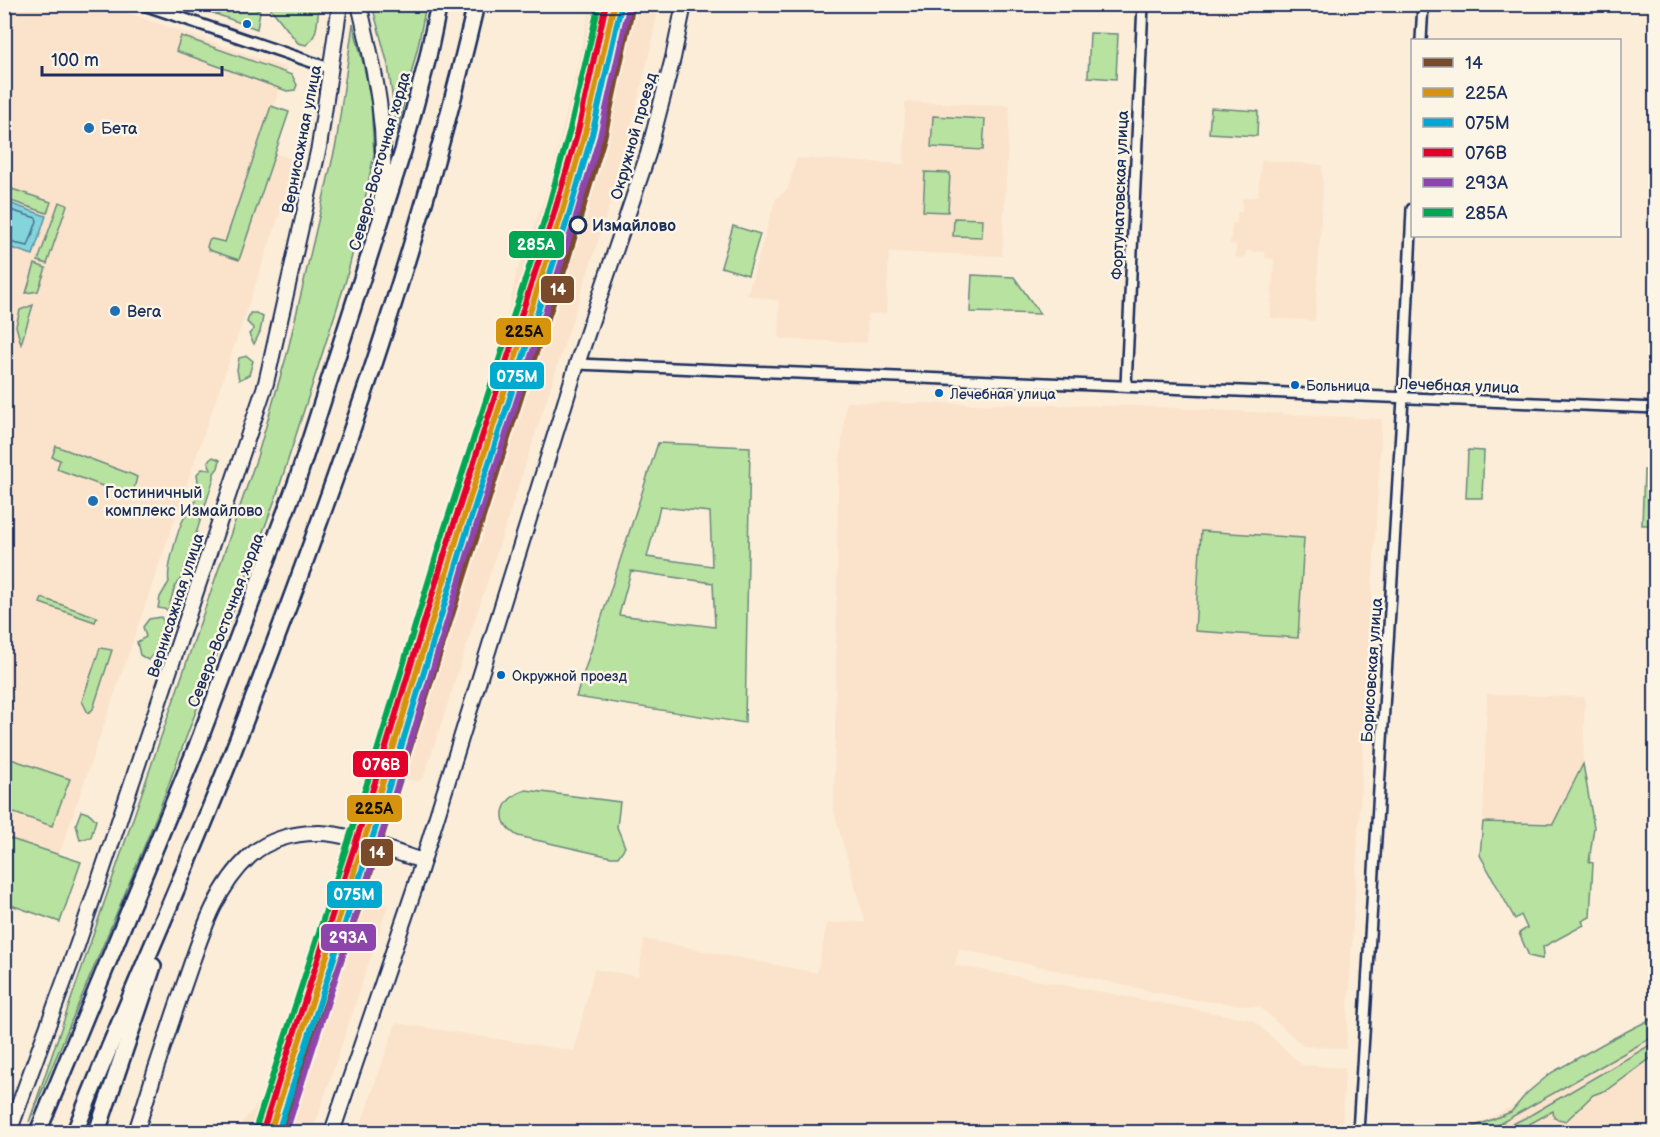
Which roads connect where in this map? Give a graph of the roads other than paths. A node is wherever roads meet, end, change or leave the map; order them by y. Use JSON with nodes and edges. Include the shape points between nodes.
{"nodes":[{"id":1,"x":141,"y":4,"type":"edge"},
{"id":2,"x":340,"y":4,"type":"edge"},
{"id":3,"x":359,"y":4,"type":"edge"},
{"id":4,"x":440,"y":4,"type":"edge"},
{"id":5,"x":476,"y":4,"type":"edge"},
{"id":6,"x":684,"y":4,"type":"edge"},
{"id":7,"x":1143,"y":4,"type":"edge"},
{"id":8,"x":1423,"y":4,"type":"edge"},
{"id":9,"x":1421,"y":39,"type":"edge"},
{"id":10,"x":332,"y":69,"type":"junction"},
{"id":11,"x":379,"y":230,"type":"junction"},
{"id":12,"x":1412,"y":237,"type":"edge"},
{"id":13,"x":577,"y":364,"type":"junction"},
{"id":14,"x":1126,"y":386,"type":"junction"},
{"id":15,"x":1403,"y":398,"type":"junction"},
{"id":16,"x":1656,"y":408,"type":"edge"},
{"id":17,"x":423,"y":861,"type":"junction"},
{"id":18,"x":184,"y":868,"type":"junction"},
{"id":19,"x":9,"y":1132,"type":"edge"},
{"id":20,"x":38,"y":1132,"type":"edge"},
{"id":21,"x":75,"y":1132,"type":"edge"},
{"id":22,"x":97,"y":1132,"type":"edge"},
{"id":23,"x":136,"y":1132,"type":"edge"},
{"id":24,"x":332,"y":1132,"type":"edge"},
{"id":25,"x":1358,"y":1132,"type":"edge"}],
"edges":[{"from":1,"to":10,"type":"street"},
{"from":2,"to":10,"type":"street","name":"Вернисажная улица"},
{"from":3,"to":11,"type":"street","via":[[374,68],[385,145]]},
{"from":4,"to":11,"type":"main road","name":"Северо-Восточная хорда"},
{"from":5,"to":18,"type":"main road","via":[[436,159],[357,413],[271,651]]},
{"from":6,"to":13,"type":"street","name":"Окружной проезд","via":[[648,154]]},
{"from":7,"to":14,"type":"street","name":"Фортунатовская улица"},
{"from":8,"to":9,"type":"street"},
{"from":10,"to":19,"type":"street","name":"Вернисажная улица","via":[[319,147],[262,393],[77,946]]},
{"from":11,"to":20,"type":"main road","name":"Северо-Восточная хорда","via":[[296,484],[245,622]]},
{"from":12,"to":15,"type":"street","name":"Борисовская улица"},
{"from":13,"to":14,"type":"street","name":"Лечебная улица"},
{"from":13,"to":17,"type":"street","name":"Окружной проезд"},
{"from":14,"to":15,"type":"street","name":"Лечебная улица"},
{"from":15,"to":16,"type":"street","name":"Лечебная улица"},
{"from":15,"to":25,"type":"street","name":"Борисовская улица"},
{"from":17,"to":23,"type":"street","via":[[318,832],[280,838],[250,855],[220,894],[207,922]]},
{"from":17,"to":24,"type":"street","name":"Окружной проезд"},
{"from":18,"to":21,"type":"main road"},
{"from":18,"to":22,"type":"main road"}]}
